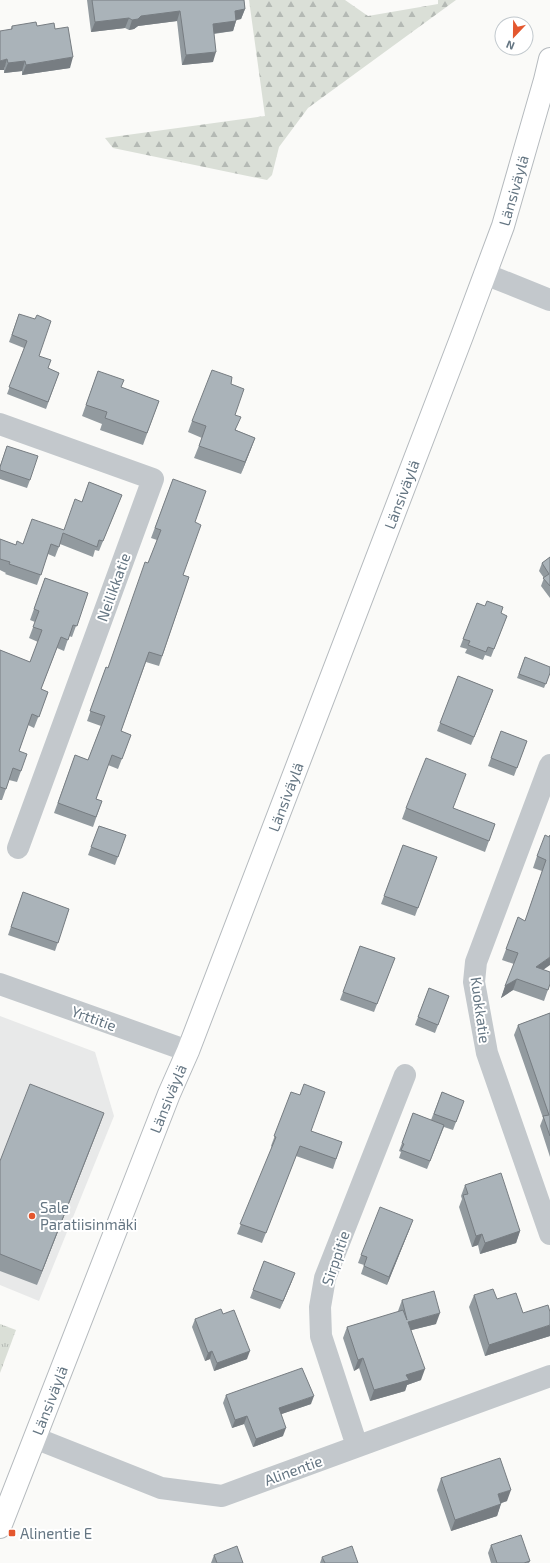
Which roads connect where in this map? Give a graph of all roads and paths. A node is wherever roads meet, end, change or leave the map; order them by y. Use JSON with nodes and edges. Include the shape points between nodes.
{"nodes":[{"id":1,"x":550,"y":59,"type":"edge"},
{"id":2,"x":485,"y":274,"type":"junction"},
{"id":3,"x":550,"y":300,"type":"edge"},
{"id":4,"x":0,"y":424,"type":"edge"},
{"id":5,"x":550,"y":765,"type":"edge"},
{"id":6,"x":18,"y":848,"type":"dead end"},
{"id":7,"x":0,"y":984,"type":"edge"},
{"id":8,"x":188,"y":1051,"type":"junction"},
{"id":9,"x":405,"y":1075,"type":"dead end"},
{"id":10,"x":550,"y":1234,"type":"edge"},
{"id":11,"x":550,"y":1376,"type":"edge"},
{"id":12,"x":34,"y":1438,"type":"junction"},
{"id":13,"x":357,"y":1446,"type":"junction"},
{"id":14,"x":0,"y":1527,"type":"edge"}],
"edges":[{"from":1,"to":2,"type":"main road","name":"Länsiväylä","via":[[503,226]]},
{"from":2,"to":3,"type":"street"},
{"from":2,"to":8,"type":"main road","name":"Länsiväylä"},
{"from":4,"to":6,"type":"street","name":"Neilikkatie","via":[[153,480]]},
{"from":5,"to":10,"type":"street","name":"Kuokkatie","via":[[476,962],[474,982],[487,1053]]},
{"from":7,"to":8,"type":"street","name":"Yrttitie"},
{"from":8,"to":12,"type":"main road","name":"Länsiväylä"},
{"from":9,"to":13,"type":"street","name":"Sirppitie","via":[[325,1278],[320,1307],[321,1336]]},
{"from":11,"to":13,"type":"street","name":"Alinentie"},
{"from":12,"to":13,"type":"street","name":"Alinentie","via":[[161,1488],[222,1496]]},
{"from":12,"to":14,"type":"main road","name":"Länsiväylä"}]}
